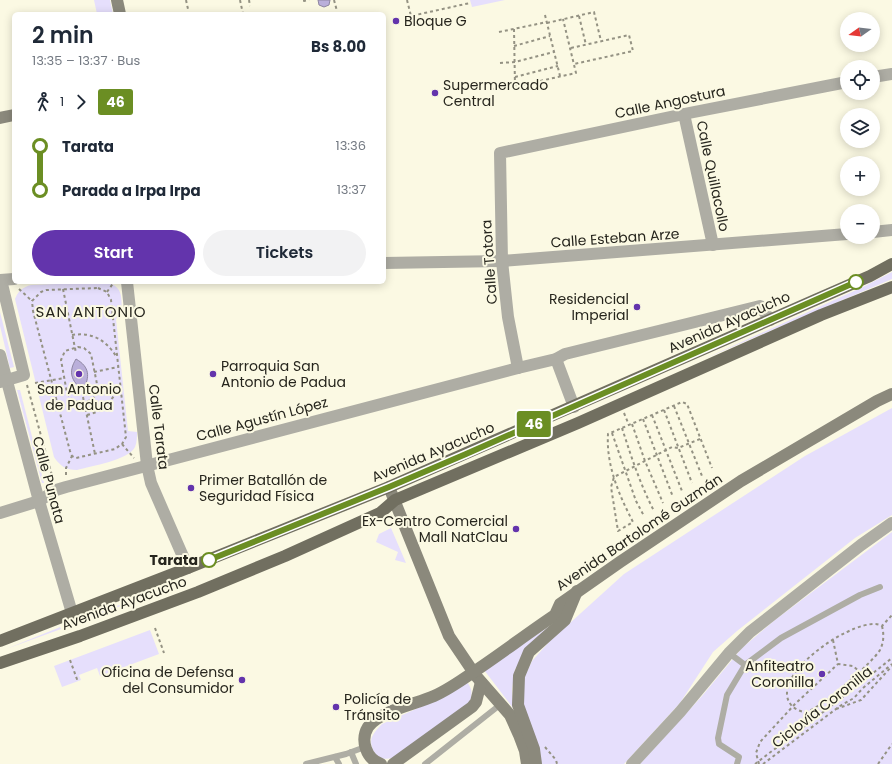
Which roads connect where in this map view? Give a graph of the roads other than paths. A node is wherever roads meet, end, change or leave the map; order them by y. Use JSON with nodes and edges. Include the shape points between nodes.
{"nodes":[{"id":1,"x":117,"y":0,"type":"edge"},
{"id":2,"x":120,"y":12,"type":"edge"},
{"id":3,"x":892,"y":74,"type":"edge"},
{"id":4,"x":880,"y":76,"type":"edge"},
{"id":5,"x":840,"y":83,"type":"edge"},
{"id":6,"x":684,"y":114,"type":"junction"},
{"id":7,"x":12,"y":115,"type":"edge"},
{"id":8,"x":0,"y":118,"type":"edge"},
{"id":9,"x":500,"y":153,"type":"joint"},
{"id":10,"x":892,"y":230,"type":"edge"},
{"id":11,"x":880,"y":231,"type":"edge"},
{"id":12,"x":840,"y":235,"type":"edge"},
{"id":13,"x":713,"y":245,"type":"junction"},
{"id":14,"x":502,"y":261,"type":"junction"},
{"id":15,"x":386,"y":263,"type":"edge"},
{"id":16,"x":892,"y":264,"type":"edge"},
{"id":17,"x":7,"y":280,"type":"edge"},
{"id":18,"x":127,"y":284,"type":"edge"},
{"id":19,"x":892,"y":287,"type":"edge"},
{"id":20,"x":770,"y":320,"type":"junction"},
{"id":21,"x":0,"y":355,"type":"edge"},
{"id":22,"x":556,"y":359,"type":"junction"},
{"id":23,"x":518,"y":368,"type":"junction"},
{"id":24,"x":3,"y":381,"type":"edge"},
{"id":25,"x":892,"y":394,"type":"edge"},
{"id":26,"x":574,"y":406,"type":"junction"},
{"id":27,"x":145,"y":466,"type":"junction"},
{"id":28,"x":389,"y":487,"type":"junction"},
{"id":29,"x":395,"y":500,"type":"junction"},
{"id":30,"x":39,"y":501,"type":"junction"},
{"id":31,"x":0,"y":513,"type":"edge"},
{"id":32,"x":892,"y":523,"type":"edge"},
{"id":33,"x":188,"y":568,"type":"junction"},
{"id":34,"x":880,"y":587,"type":"dead end"},
{"id":35,"x":577,"y":591,"type":"junction"},
{"id":36,"x":72,"y":614,"type":"junction"},
{"id":37,"x":0,"y":641,"type":"edge"},
{"id":38,"x":730,"y":653,"type":"junction"},
{"id":39,"x":0,"y":663,"type":"edge"},
{"id":40,"x":745,"y":666,"type":"junction"},
{"id":41,"x":479,"y":679,"type":"junction"},
{"id":42,"x":501,"y":704,"type":"junction"},
{"id":43,"x":365,"y":747,"type":"junction"},
{"id":44,"x":351,"y":752,"type":"junction"},
{"id":45,"x":335,"y":756,"type":"junction"},
{"id":46,"x":306,"y":764,"type":"edge"},
{"id":47,"x":339,"y":764,"type":"edge"},
{"id":48,"x":356,"y":764,"type":"edge"},
{"id":49,"x":381,"y":764,"type":"edge"},
{"id":50,"x":393,"y":764,"type":"edge"},
{"id":51,"x":424,"y":764,"type":"edge"},
{"id":52,"x":527,"y":764,"type":"edge"},
{"id":53,"x":536,"y":764,"type":"edge"},
{"id":54,"x":632,"y":764,"type":"edge"},
{"id":55,"x":737,"y":764,"type":"edge"}],
"edges":[{"from":1,"to":2,"type":"street"},
{"from":3,"to":4,"type":"street"},
{"from":5,"to":6,"type":"street","name":"Calle Angostura"},
{"from":6,"to":9,"type":"street","name":"Calle Angostura"},
{"from":6,"to":13,"type":"street","name":"Calle Quillacollo"},
{"from":7,"to":8,"type":"street"},
{"from":9,"to":14,"type":"street","name":"Calle Totora"},
{"from":10,"to":11,"type":"street"},
{"from":12,"to":13,"type":"street","name":"Calle Esteban Arze"},
{"from":13,"to":14,"type":"street","name":"Calle Esteban Arze"},
{"from":14,"to":15,"type":"street","name":"Calle Esteban Arze"},
{"from":14,"to":23,"type":"street","name":"Calle Totora","via":[[508,317]]},
{"from":16,"to":20,"type":"main road","name":"Avenida Ayacucho"},
{"from":17,"to":24,"type":"street","via":[[24,375]]},
{"from":18,"to":27,"type":"street","name":"Calle Tarata"},
{"from":19,"to":29,"type":"main road","name":"Avenida Ayacucho","via":[[821,315],[578,423]]},
{"from":20,"to":22,"type":"street","name":"Calle Agustín López","via":[[760,306],[566,354]]},
{"from":20,"to":26,"type":"main road","name":"Avenida Ayacucho"},
{"from":21,"to":24,"type":"street","name":"Calle Punata"},
{"from":22,"to":23,"type":"street","name":"Calle Agustín López"},
{"from":22,"to":26,"type":"street"},
{"from":23,"to":27,"type":"street","name":"Calle Agustín López"},
{"from":24,"to":30,"type":"street","name":"Calle Punata"},
{"from":25,"to":35,"type":"street","name":"Avenida Bartolomé Guzmán","via":[[740,481]]},
{"from":26,"to":28,"type":"main road","name":"Avenida Ayacucho"},
{"from":27,"to":30,"type":"street","name":"Calle Agustín López","via":[[61,489]]},
{"from":27,"to":33,"type":"street","name":"Calle Tarata"},
{"from":28,"to":29,"type":"street"},
{"from":28,"to":33,"type":"main road","name":"Avenida Ayacucho"},
{"from":29,"to":39,"type":"main road","name":"Avenida Ayacucho","via":[[380,513],[198,592]]},
{"from":29,"to":41,"type":"street","via":[[448,636]]},
{"from":30,"to":31,"type":"street","name":"Calle Agustín López"},
{"from":30,"to":36,"type":"street","name":"Calle Punata"},
{"from":32,"to":38,"type":"street","via":[[756,628]]},
{"from":33,"to":36,"type":"main road","name":"Avenida Ayacucho"},
{"from":34,"to":40,"type":"lane","via":[[860,595],[781,638]]},
{"from":35,"to":43,"type":"street","name":"Avenida Bartolomé Guzmán","via":[[560,604],[555,615],[460,681],[434,696],[380,716],[369,726],[365,734]]},
{"from":35,"to":53,"type":"street","via":[[565,620],[529,652],[519,676],[518,704],[534,749]]},
{"from":36,"to":37,"type":"main road","name":"Avenida Ayacucho"},
{"from":38,"to":40,"type":"lane"},
{"from":38,"to":54,"type":"street"},
{"from":40,"to":55,"type":"lane","via":[[727,695],[718,738],[719,744],[739,757]]},
{"from":41,"to":42,"type":"street"},
{"from":41,"to":50,"type":"street","via":[[476,702],[472,707]]},
{"from":42,"to":51,"type":"lane"},
{"from":42,"to":52,"type":"street","via":[[520,735]]},
{"from":43,"to":44,"type":"lane"},
{"from":43,"to":49,"type":"street","via":[[369,756]]},
{"from":44,"to":45,"type":"lane"},
{"from":44,"to":48,"type":"lane"},
{"from":45,"to":46,"type":"lane"},
{"from":45,"to":47,"type":"lane"}]}
